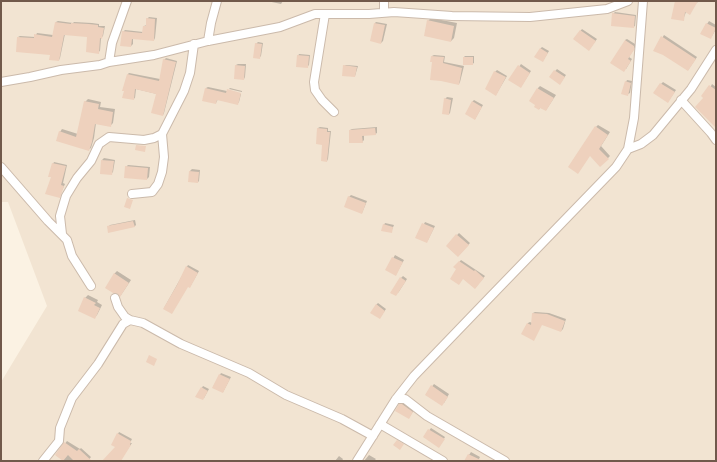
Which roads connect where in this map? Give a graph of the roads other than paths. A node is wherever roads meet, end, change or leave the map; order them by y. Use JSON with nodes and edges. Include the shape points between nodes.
{"nodes":[{"id":1,"x":127,"y":1,"type":"edge"},
{"id":2,"x":217,"y":1,"type":"edge"},
{"id":3,"x":384,"y":1,"type":"edge"},
{"id":4,"x":628,"y":1,"type":"edge"},
{"id":5,"x":643,"y":1,"type":"edge"},
{"id":6,"x":384,"y":12,"type":"junction"},
{"id":7,"x":325,"y":14,"type":"junction"},
{"id":8,"x":208,"y":41,"type":"junction"},
{"id":9,"x":194,"y":44,"type":"junction"},
{"id":10,"x":715,"y":53,"type":"edge"},
{"id":11,"x":108,"y":62,"type":"junction"},
{"id":12,"x":1,"y":82,"type":"edge"},
{"id":13,"x":681,"y":100,"type":"junction"},
{"id":14,"x":334,"y":112,"type":"dead end"},
{"id":15,"x":162,"y":134,"type":"junction"},
{"id":16,"x":716,"y":140,"type":"edge"},
{"id":17,"x":628,"y":149,"type":"junction"},
{"id":18,"x":1,"y":167,"type":"edge"},
{"id":19,"x":132,"y":194,"type":"dead end"},
{"id":20,"x":62,"y":234,"type":"junction"},
{"id":21,"x":91,"y":286,"type":"dead end"},
{"id":22,"x":115,"y":298,"type":"dead end"},
{"id":23,"x":130,"y":320,"type":"junction"},
{"id":24,"x":404,"y":388,"type":"junction"},
{"id":25,"x":396,"y":399,"type":"junction"},
{"id":26,"x":406,"y":400,"type":"junction"},
{"id":27,"x":380,"y":424,"type":"junction"},
{"id":28,"x":373,"y":436,"type":"junction"},
{"id":29,"x":43,"y":461,"type":"edge"},
{"id":30,"x":357,"y":461,"type":"edge"},
{"id":31,"x":443,"y":461,"type":"edge"},
{"id":32,"x":505,"y":461,"type":"edge"}],
"edges":[{"from":1,"to":11,"type":"street"},
{"from":2,"to":8,"type":"street"},
{"from":3,"to":6,"type":"street"},
{"from":4,"to":6,"type":"street","via":[[608,9],[530,17]]},
{"from":5,"to":17,"type":"street","via":[[634,118]]},
{"from":6,"to":7,"type":"street"},
{"from":7,"to":8,"type":"street","via":[[315,14],[280,27]]},
{"from":7,"to":14,"type":"street","via":[[314,82],[315,90]]},
{"from":8,"to":9,"type":"street"},
{"from":9,"to":11,"type":"street","via":[[154,55]]},
{"from":9,"to":15,"type":"street","via":[[190,73],[184,91]]},
{"from":10,"to":13,"type":"street"},
{"from":11,"to":12,"type":"street"},
{"from":13,"to":16,"type":"street"},
{"from":13,"to":17,"type":"street","via":[[653,135]]},
{"from":15,"to":19,"type":"street","via":[[164,157],[158,184],[152,192]]},
{"from":15,"to":20,"type":"street","via":[[144,140],[109,137],[99,144],[91,161],[66,196],[60,216]]},
{"from":17,"to":24,"type":"street","via":[[616,167]]},
{"from":18,"to":20,"type":"street"},
{"from":20,"to":21,"type":"street","via":[[68,240],[72,256]]},
{"from":22,"to":23,"type":"street","via":[[125,317]]},
{"from":23,"to":28,"type":"street","via":[[142,323],[181,344],[249,373],[286,395],[342,419]]},
{"from":23,"to":29,"type":"street","via":[[123,324],[98,364],[72,398],[60,428],[59,441]]},
{"from":24,"to":25,"type":"street"},
{"from":24,"to":26,"type":"street"},
{"from":25,"to":26,"type":"street"},
{"from":25,"to":27,"type":"street"},
{"from":26,"to":32,"type":"street","via":[[427,416]]},
{"from":27,"to":28,"type":"street"},
{"from":27,"to":31,"type":"street"},
{"from":28,"to":30,"type":"street"}]}
